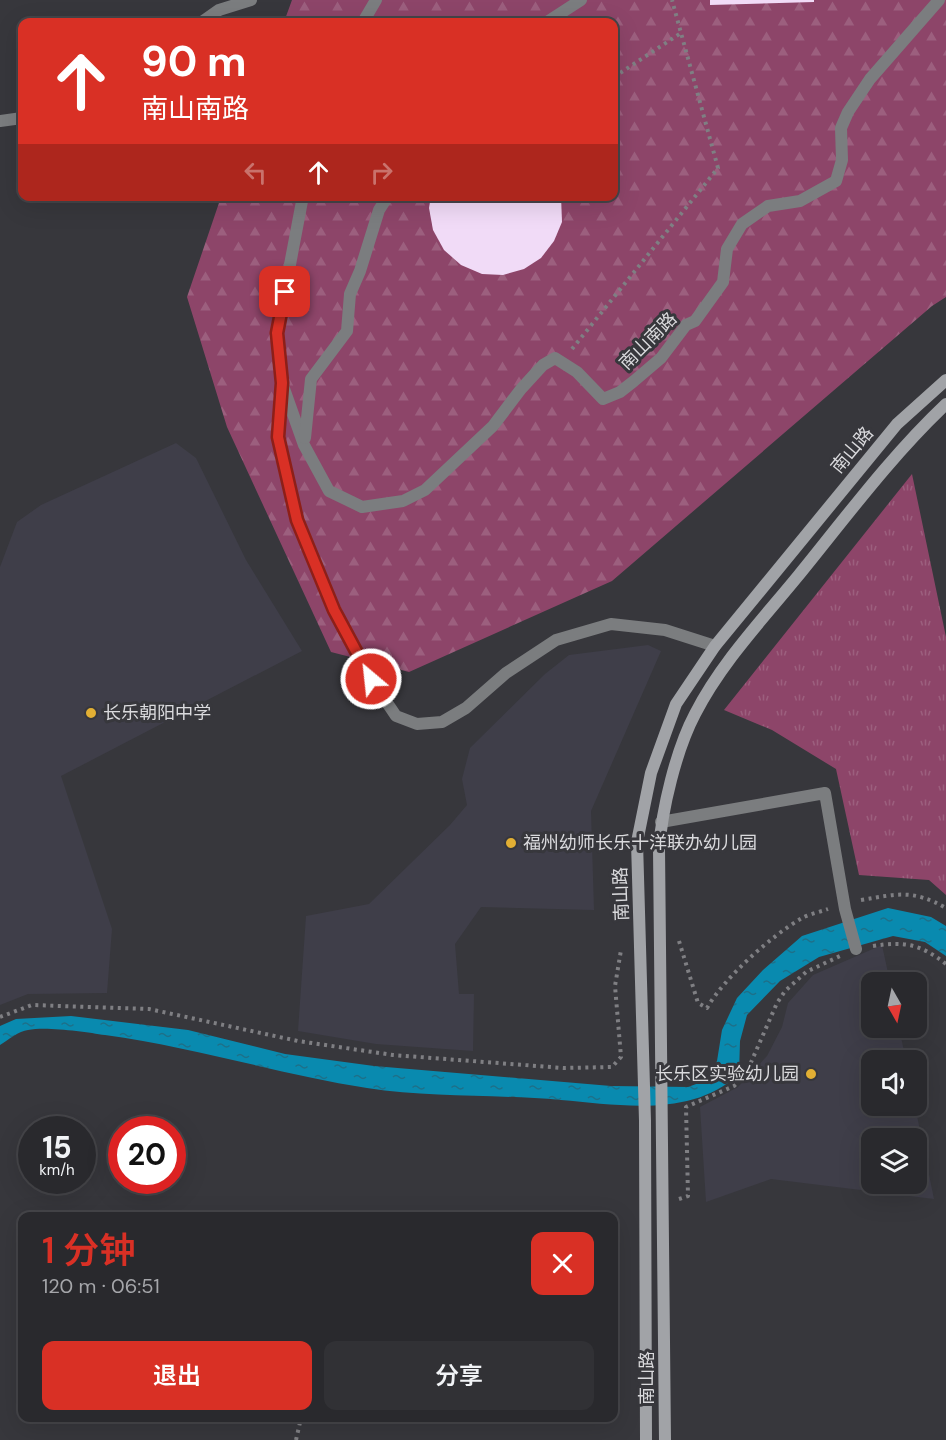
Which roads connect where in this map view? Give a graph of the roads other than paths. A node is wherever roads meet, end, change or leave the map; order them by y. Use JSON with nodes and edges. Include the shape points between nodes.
{"nodes":[{"id":1,"x":251,"y":0,"type":"edge"},
{"id":2,"x":376,"y":0,"type":"edge"},
{"id":3,"x":581,"y":0,"type":"edge"},
{"id":4,"x":939,"y":0,"type":"edge"},
{"id":5,"x":208,"y":18,"type":"edge"},
{"id":6,"x":365,"y":18,"type":"edge"},
{"id":7,"x":553,"y":18,"type":"edge"},
{"id":8,"x":18,"y":119,"type":"edge"},
{"id":9,"x":0,"y":121,"type":"edge"},
{"id":10,"x":302,"y":201,"type":"edge"},
{"id":11,"x":385,"y":201,"type":"edge"},
{"id":12,"x":946,"y":380,"type":"edge"},
{"id":13,"x":282,"y":383,"type":"junction"},
{"id":14,"x":946,"y":404,"type":"edge"},
{"id":15,"x":304,"y":445,"type":"junction"},
{"id":16,"x":715,"y":646,"type":"junction"},
{"id":17,"x":661,"y":822,"type":"junction"},
{"id":18,"x":856,"y":949,"type":"road end"},
{"id":19,"x":646,"y":1440,"type":"edge"},
{"id":20,"x":665,"y":1440,"type":"edge"}],
"edges":[{"from":1,"to":5,"type":"lane","via":[[219,10]]},
{"from":2,"to":6,"type":"lane"},
{"from":3,"to":7,"type":"lane"},
{"from":4,"to":15,"type":"lane","name":"南山南路","via":[[870,79],[848,112],[841,128],[842,160],[836,181],[800,201],[768,206],[742,224],[727,249],[723,282],[716,294],[661,358],[620,392],[603,399],[555,357],[521,388],[494,426],[461,459],[425,490],[403,501],[362,507],[329,491]]},
{"from":8,"to":9,"type":"lane"},
{"from":10,"to":13,"type":"lane","via":[[277,333]]},
{"from":11,"to":15,"type":"lane","via":[[350,294],[347,331],[311,379]]},
{"from":12,"to":16,"type":"main road","name":"南山路","via":[[897,424]]},
{"from":13,"to":15,"type":"lane"},
{"from":13,"to":16,"type":"lane","via":[[278,437],[297,520],[334,610],[396,716],[417,724],[442,722],[556,640],[611,624],[665,630]]},
{"from":14,"to":17,"type":"main road","name":"南山路","via":[[910,438],[732,658],[694,714]]},
{"from":16,"to":19,"type":"main road","name":"南山路","via":[[676,704],[651,772],[637,842],[645,1121]]},
{"from":17,"to":18,"type":"lane","via":[[825,794]]},
{"from":17,"to":20,"type":"main road","name":"南山路"}]}
